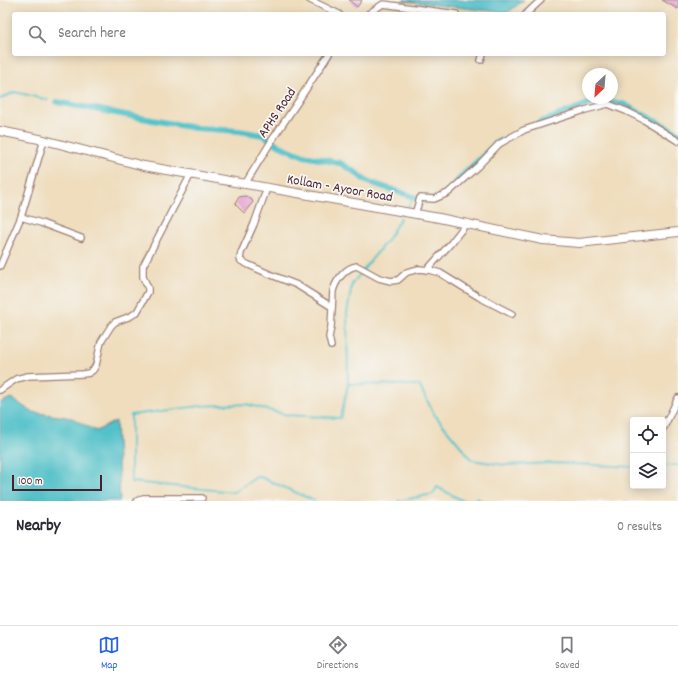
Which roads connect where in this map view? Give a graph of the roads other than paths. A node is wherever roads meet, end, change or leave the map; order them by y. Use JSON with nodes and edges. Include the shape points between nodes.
{"nodes":[{"id":1,"x":310,"y":0,"type":"edge"},
{"id":2,"x":389,"y":0,"type":"edge"},
{"id":3,"x":541,"y":0,"type":"edge"},
{"id":4,"x":383,"y":4,"type":"junction"},
{"id":5,"x":335,"y":12,"type":"edge"},
{"id":6,"x":371,"y":12,"type":"edge"},
{"id":7,"x":441,"y":12,"type":"edge"},
{"id":8,"x":528,"y":12,"type":"edge"},
{"id":9,"x":328,"y":56,"type":"edge"},
{"id":10,"x":483,"y":56,"type":"edge"},
{"id":11,"x":481,"y":60,"type":"dead end"},
{"id":12,"x":0,"y":131,"type":"edge"},
{"id":13,"x":44,"y":140,"type":"junction"},
{"id":14,"x":678,"y":141,"type":"edge"},
{"id":15,"x":191,"y":174,"type":"junction"},
{"id":16,"x":245,"y":184,"type":"junction"},
{"id":17,"x":267,"y":188,"type":"junction"},
{"id":18,"x":415,"y":214,"type":"junction"},
{"id":19,"x":21,"y":216,"type":"junction"},
{"id":20,"x":466,"y":224,"type":"junction"},
{"id":21,"x":678,"y":232,"type":"edge"},
{"id":22,"x":81,"y":238,"type":"dead end"},
{"id":23,"x":0,"y":266,"type":"edge"},
{"id":24,"x":427,"y":270,"type":"junction"},
{"id":25,"x":332,"y":306,"type":"junction"},
{"id":26,"x":512,"y":314,"type":"dead end"},
{"id":27,"x":331,"y":346,"type":"dead end"},
{"id":28,"x":0,"y":390,"type":"edge"},
{"id":29,"x":678,"y":398,"type":"edge"},
{"id":30,"x":666,"y":423,"type":"edge"},
{"id":31,"x":202,"y":498,"type":"dead end"},
{"id":32,"x":137,"y":501,"type":"edge"}],
"edges":[{"from":1,"to":5,"type":"street"},
{"from":2,"to":4,"type":"street"},
{"from":3,"to":8,"type":"street"},
{"from":4,"to":6,"type":"street"},
{"from":4,"to":7,"type":"street"},
{"from":9,"to":16,"type":"street","name":"APHS Road"},
{"from":10,"to":11,"type":"street"},
{"from":12,"to":13,"type":"main road","name":"Kollam - Ayoor Road"},
{"from":13,"to":15,"type":"main road","name":"Kollam - Ayoor Road","via":[[144,166]]},
{"from":13,"to":19,"type":"street"},
{"from":14,"to":18,"type":"street","via":[[644,120],[608,104],[585,110],[524,130],[499,144],[448,193],[434,199],[420,198]]},
{"from":15,"to":16,"type":"main road","name":"Kollam - Ayoor Road"},
{"from":15,"to":28,"type":"street","via":[[143,266],[143,277],[148,292],[137,312],[111,326],[101,342],[93,370],[83,374],[28,376],[16,379]]},
{"from":16,"to":17,"type":"main road","name":"Kollam - Ayoor Road"},
{"from":17,"to":18,"type":"main road","name":"Kollam - Ayoor Road"},
{"from":17,"to":25,"type":"street","via":[[241,254],[241,261],[297,285]]},
{"from":18,"to":20,"type":"main road","name":"Kollam - Ayoor Road"},
{"from":19,"to":22,"type":"street"},
{"from":19,"to":23,"type":"street"},
{"from":20,"to":21,"type":"main road","name":"Kollam - Ayoor Road","via":[[543,240],[579,243]]},
{"from":20,"to":24,"type":"street"},
{"from":24,"to":25,"type":"street","via":[[407,272],[398,280],[391,281],[353,266],[334,285]]},
{"from":24,"to":26,"type":"street","via":[[440,273]]},
{"from":25,"to":27,"type":"street","via":[[329,337]]},
{"from":29,"to":30,"type":"street"},
{"from":31,"to":32,"type":"street","via":[[143,498]]}]}
